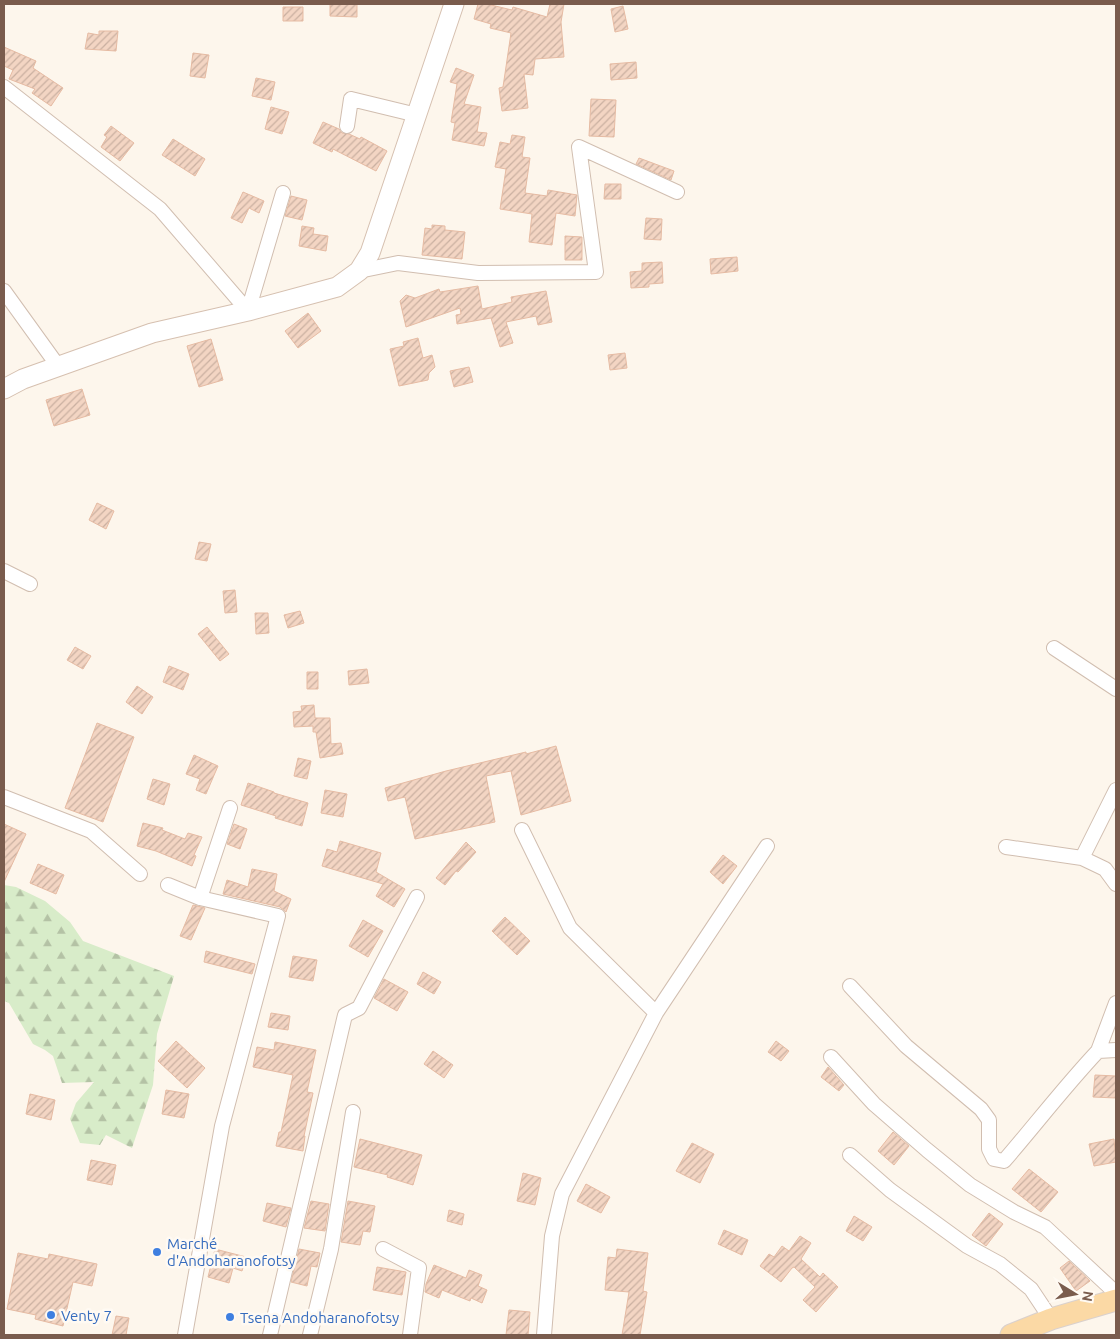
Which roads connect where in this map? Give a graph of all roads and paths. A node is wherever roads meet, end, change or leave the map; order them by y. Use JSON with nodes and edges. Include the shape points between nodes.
{"nodes":[{"id":1,"x":454,"y":4,"type":"edge"},
{"id":2,"x":4,"y":87,"type":"edge"},
{"id":3,"x":417,"y":115,"type":"junction"},
{"id":4,"x":347,"y":126,"type":"dead end"},
{"id":5,"x":677,"y":192,"type":"dead end"},
{"id":6,"x":283,"y":193,"type":"dead end"},
{"id":7,"x":359,"y":270,"type":"junction"},
{"id":8,"x":4,"y":291,"type":"edge"},
{"id":9,"x":248,"y":311,"type":"junction"},
{"id":10,"x":58,"y":366,"type":"junction"},
{"id":11,"x":4,"y":389,"type":"edge"},
{"id":12,"x":4,"y":571,"type":"edge"},
{"id":13,"x":30,"y":584,"type":"dead end"},
{"id":14,"x":1054,"y":648,"type":"dead end"},
{"id":15,"x":1116,"y":689,"type":"edge"},
{"id":16,"x":1116,"y":790,"type":"edge"},
{"id":17,"x":4,"y":797,"type":"edge"},
{"id":18,"x":230,"y":808,"type":"dead end"},
{"id":19,"x":522,"y":830,"type":"dead end"},
{"id":20,"x":767,"y":846,"type":"dead end"},
{"id":21,"x":1006,"y":847,"type":"dead end"},
{"id":22,"x":1082,"y":858,"type":"junction"},
{"id":23,"x":140,"y":874,"type":"dead end"},
{"id":24,"x":168,"y":884,"type":"dead end"},
{"id":25,"x":1116,"y":884,"type":"edge"},
{"id":26,"x":417,"y":897,"type":"dead end"},
{"id":27,"x":200,"y":898,"type":"junction"},
{"id":28,"x":850,"y":986,"type":"dead end"},
{"id":29,"x":1116,"y":1003,"type":"edge"},
{"id":30,"x":656,"y":1013,"type":"junction"},
{"id":31,"x":1098,"y":1050,"type":"junction"},
{"id":32,"x":1116,"y":1050,"type":"edge"},
{"id":33,"x":831,"y":1057,"type":"dead end"},
{"id":34,"x":353,"y":1112,"type":"dead end"},
{"id":35,"x":850,"y":1155,"type":"dead end"},
{"id":36,"x":383,"y":1249,"type":"dead end"},
{"id":37,"x":1114,"y":1301,"type":"edge"},
{"id":38,"x":1051,"y":1319,"type":"junction"},
{"id":39,"x":185,"y":1335,"type":"edge"},
{"id":40,"x":270,"y":1335,"type":"edge"},
{"id":41,"x":310,"y":1335,"type":"edge"},
{"id":42,"x":410,"y":1335,"type":"edge"},
{"id":43,"x":544,"y":1335,"type":"edge"},
{"id":44,"x":1011,"y":1335,"type":"edge"}],
"edges":[{"from":1,"to":3,"type":"street"},
{"from":2,"to":9,"type":"street","via":[[160,209]]},
{"from":3,"to":4,"type":"street","via":[[351,99]]},
{"from":3,"to":7,"type":"street","via":[[370,253]]},
{"from":5,"to":7,"type":"street","via":[[579,147],[596,272],[478,273],[398,263]]},
{"from":6,"to":9,"type":"street"},
{"from":7,"to":9,"type":"street","via":[[337,287]]},
{"from":8,"to":10,"type":"street"},
{"from":9,"to":10,"type":"street","via":[[152,332]]},
{"from":10,"to":11,"type":"street"},
{"from":12,"to":13,"type":"street"},
{"from":14,"to":15,"type":"street"},
{"from":16,"to":22,"type":"street"},
{"from":17,"to":23,"type":"street","via":[[92,831]]},
{"from":18,"to":27,"type":"street"},
{"from":19,"to":30,"type":"street","via":[[570,928]]},
{"from":20,"to":30,"type":"street"},
{"from":21,"to":22,"type":"street"},
{"from":22,"to":25,"type":"street","via":[[1105,869]]},
{"from":24,"to":27,"type":"street"},
{"from":26,"to":40,"type":"street","via":[[359,1008],[345,1015]]},
{"from":27,"to":39,"type":"street","via":[[278,916],[222,1126]]},
{"from":28,"to":31,"type":"street","via":[[906,1046],[982,1109],[989,1120],[988,1149],[994,1159],[1004,1161]]},
{"from":29,"to":31,"type":"street"},
{"from":30,"to":43,"type":"street","via":[[562,1194],[552,1236]]},
{"from":31,"to":32,"type":"street"},
{"from":33,"to":37,"type":"street","via":[[874,1104],[970,1185],[1045,1227]]},
{"from":34,"to":41,"type":"street","via":[[331,1249]]},
{"from":35,"to":38,"type":"street","via":[[890,1190],[967,1246],[1000,1264],[1031,1289]]},
{"from":36,"to":42,"type":"street","via":[[419,1268]]},
{"from":37,"to":38,"type":"main road"},
{"from":38,"to":44,"type":"main road"}]}
